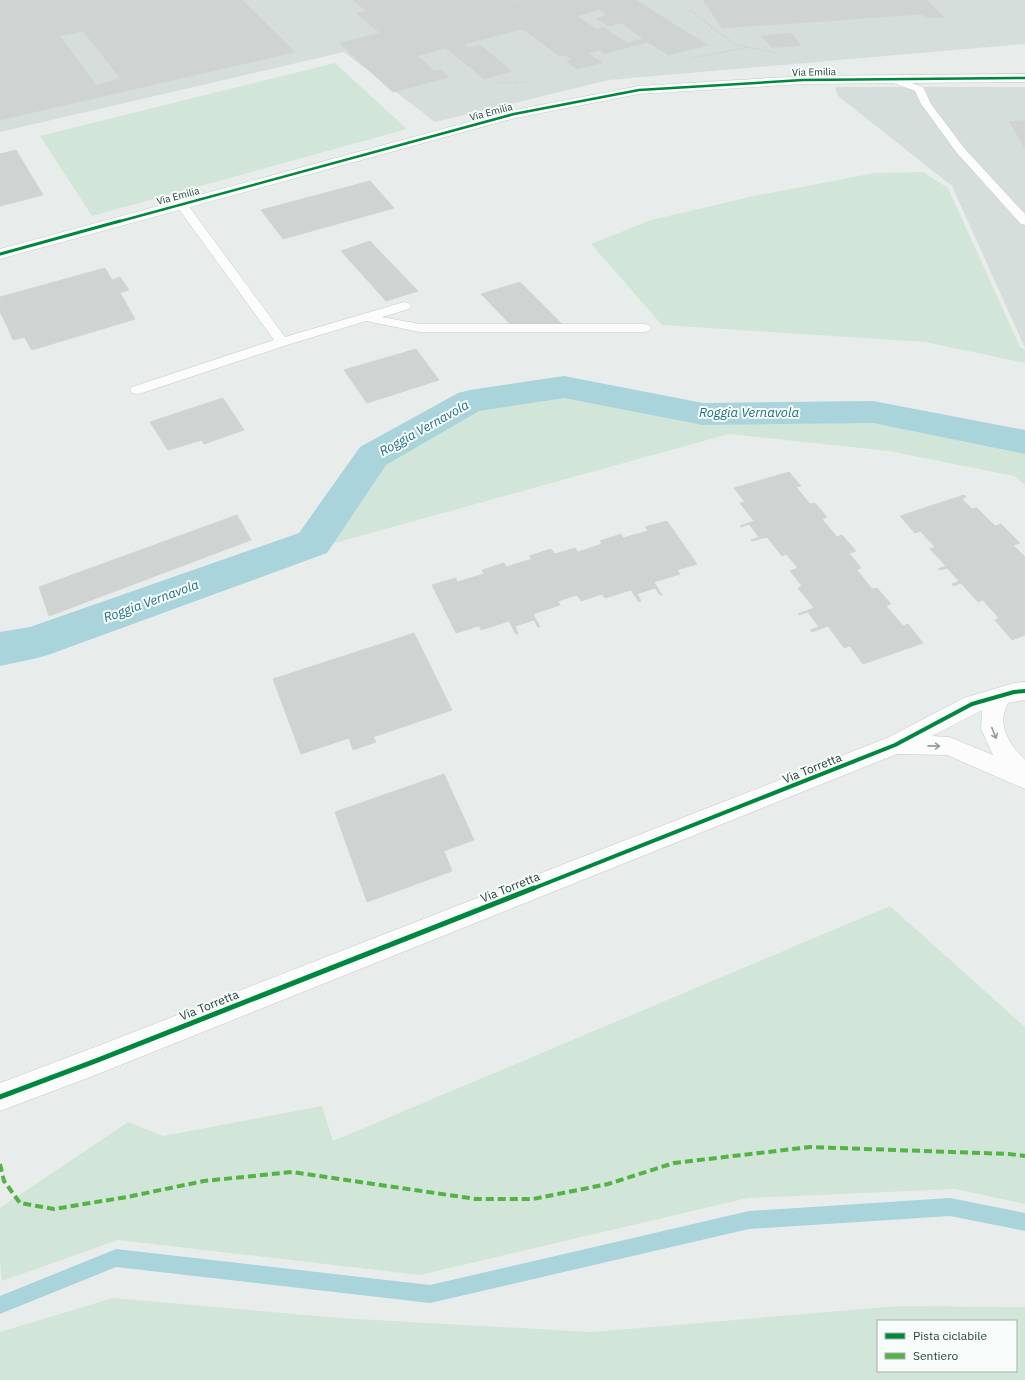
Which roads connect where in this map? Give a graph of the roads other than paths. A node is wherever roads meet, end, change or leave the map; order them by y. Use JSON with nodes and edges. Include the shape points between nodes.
{"nodes":[{"id":1,"x":1025,"y":78,"type":"edge"},
{"id":2,"x":892,"y":79,"type":"junction"},
{"id":3,"x":180,"y":204,"type":"junction"},
{"id":4,"x":1025,"y":221,"type":"edge"},
{"id":5,"x":0,"y":254,"type":"edge"},
{"id":6,"x":404,"y":306,"type":"dead end"},
{"id":7,"x":366,"y":318,"type":"junction"},
{"id":8,"x":644,"y":328,"type":"dead end"},
{"id":9,"x":282,"y":342,"type":"junction"},
{"id":10,"x":138,"y":390,"type":"dead end"},
{"id":11,"x":1025,"y":691,"type":"edge"},
{"id":12,"x":1000,"y":697,"type":"junction"},
{"id":13,"x":896,"y":745,"type":"junction"},
{"id":14,"x":1025,"y":774,"type":"edge"},
{"id":15,"x":1025,"y":779,"type":"edge"},
{"id":16,"x":0,"y":1097,"type":"edge"}],
"edges":[{"from":1,"to":2,"type":"street","name":"Via Emilia"},
{"from":2,"to":3,"type":"street","name":"Via Emilia","via":[[803,80],[639,90],[514,114]]},
{"from":2,"to":4,"type":"lane","via":[[919,89],[926,104],[961,151]]},
{"from":3,"to":5,"type":"street","name":"Via Emilia"},
{"from":3,"to":9,"type":"lane","name":"Via Emilia"},
{"from":6,"to":7,"type":"lane"},
{"from":7,"to":8,"type":"lane","via":[[420,328]]},
{"from":7,"to":9,"type":"lane"},
{"from":9,"to":10,"type":"lane"},
{"from":11,"to":12,"type":"street","name":"Via Torretta"},
{"from":12,"to":13,"type":"street","name":"Via Torretta","via":[[972,704]]},
{"from":12,"to":14,"type":"street","one_way":true,"via":[[993,710],[992,728],[1000,746],[1013,764]]},
{"from":13,"to":15,"type":"street","name":"Via Torretta","one_way":true,"via":[[949,746]]},
{"from":13,"to":16,"type":"street","name":"Via Torretta"}]}
